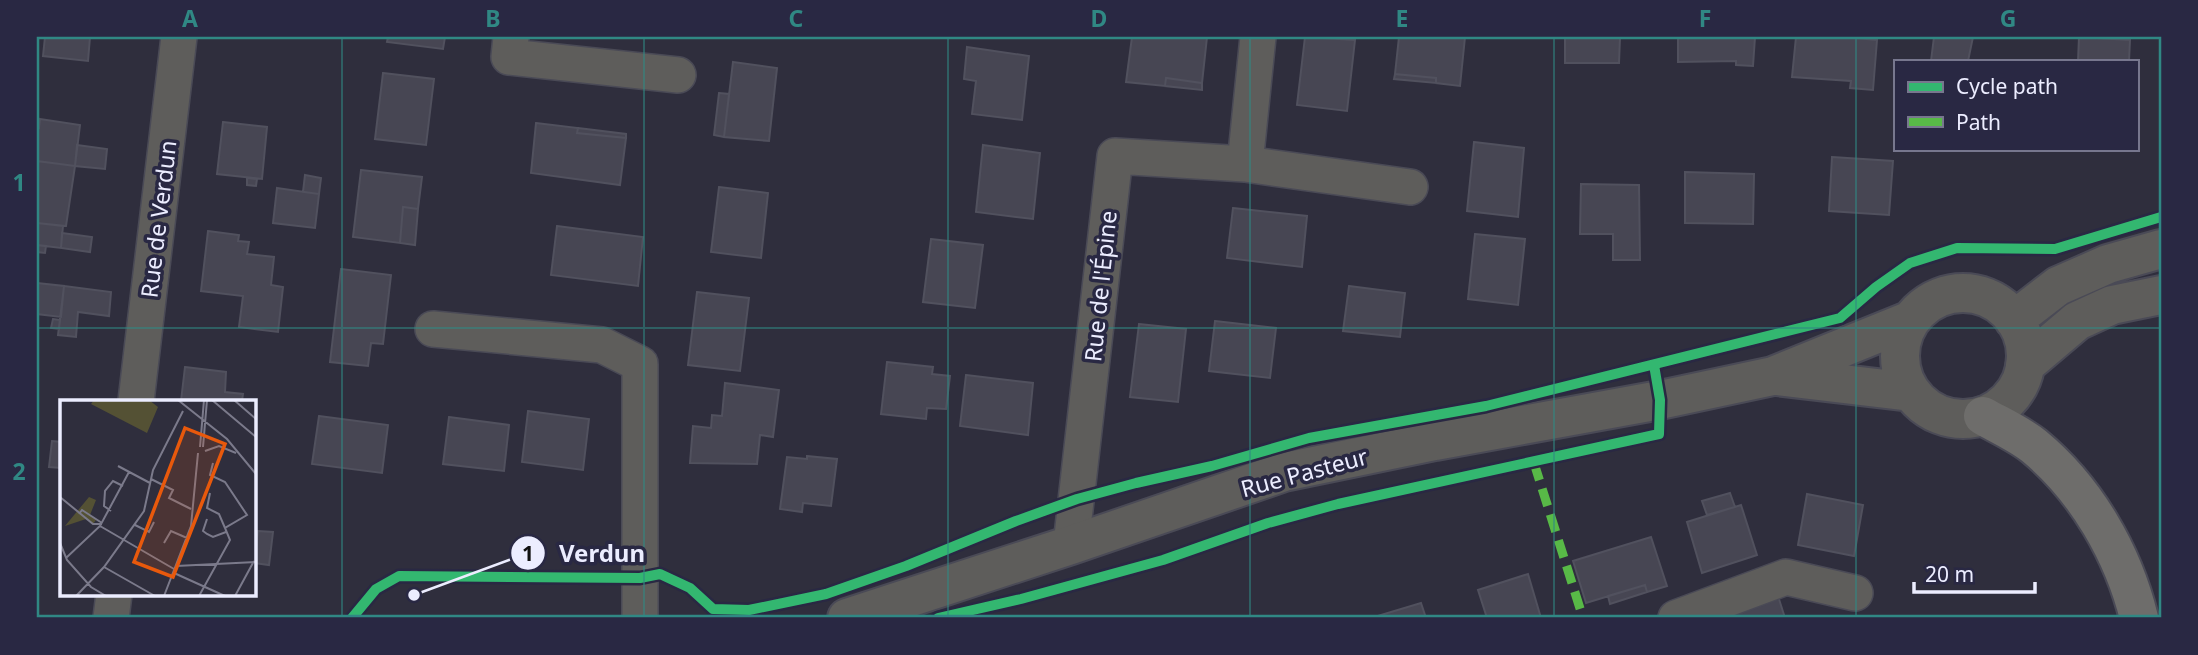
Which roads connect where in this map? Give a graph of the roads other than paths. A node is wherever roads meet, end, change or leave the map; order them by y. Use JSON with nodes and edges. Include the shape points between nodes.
{"nodes":[{"id":1,"x":179,"y":37,"type":"edge"},
{"id":2,"x":511,"y":37,"type":"edge"},
{"id":3,"x":1258,"y":37,"type":"edge"},
{"id":4,"x":678,"y":75,"type":"dead end"},
{"id":5,"x":1245,"y":164,"type":"junction"},
{"id":6,"x":1410,"y":187,"type":"dead end"},
{"id":7,"x":2161,"y":249,"type":"edge"},
{"id":8,"x":2161,"y":295,"type":"edge"},
{"id":9,"x":1911,"y":320,"type":"junction"},
{"id":10,"x":2014,"y":320,"type":"junction"},
{"id":11,"x":433,"y":329,"type":"dead end"},
{"id":12,"x":2025,"y":365,"type":"junction"},
{"id":13,"x":1773,"y":376,"type":"junction"},
{"id":14,"x":1911,"y":392,"type":"junction"},
{"id":15,"x":136,"y":400,"type":"edge"},
{"id":16,"x":1983,"y":416,"type":"junction"},
{"id":17,"x":1072,"y":545,"type":"junction"},
{"id":18,"x":1855,"y":593,"type":"dead end"},
{"id":19,"x":114,"y":596,"type":"edge"},
{"id":20,"x":111,"y":618,"type":"edge"},
{"id":21,"x":640,"y":618,"type":"edge"},
{"id":22,"x":847,"y":618,"type":"edge"},
{"id":23,"x":1676,"y":618,"type":"edge"},
{"id":24,"x":2138,"y":618,"type":"edge"}],
"edges":[{"from":1,"to":15,"type":"street","name":"Rue de Verdun"},
{"from":2,"to":4,"type":"street","via":[[509,57]]},
{"from":3,"to":5,"type":"street"},
{"from":5,"to":6,"type":"street","name":"Rue de l'Épine"},
{"from":5,"to":17,"type":"street","name":"Rue de l'Épine","via":[[1115,156]]},
{"from":7,"to":10,"type":"street","via":[[2108,264],[2058,286]]},
{"from":8,"to":12,"type":"street","via":[[2112,305],[2077,321]]},
{"from":9,"to":10,"type":"street","via":[[1942,296],[1962,293],[1999,304]]},
{"from":9,"to":13,"type":"street","name":"Rue Pasteur"},
{"from":9,"to":14,"type":"street","via":[[1900,356]]},
{"from":10,"to":12,"type":"street","via":[[2026,349]]},
{"from":11,"to":21,"type":"street","via":[[602,345],[640,364]]},
{"from":12,"to":16,"type":"street","via":[[2011,396]]},
{"from":13,"to":14,"type":"street","name":"Rue Pasteur"},
{"from":13,"to":17,"type":"street","name":"Rue Pasteur","via":[[1284,472]]},
{"from":14,"to":16,"type":"street","via":[[1943,416]]},
{"from":16,"to":24,"type":"highway","via":[[2032,444],[2062,473],[2101,525],[2131,588]]},
{"from":17,"to":22,"type":"street","name":"Rue Pasteur"},
{"from":18,"to":23,"type":"street","via":[[1786,577]]},
{"from":19,"to":20,"type":"street"}]}
